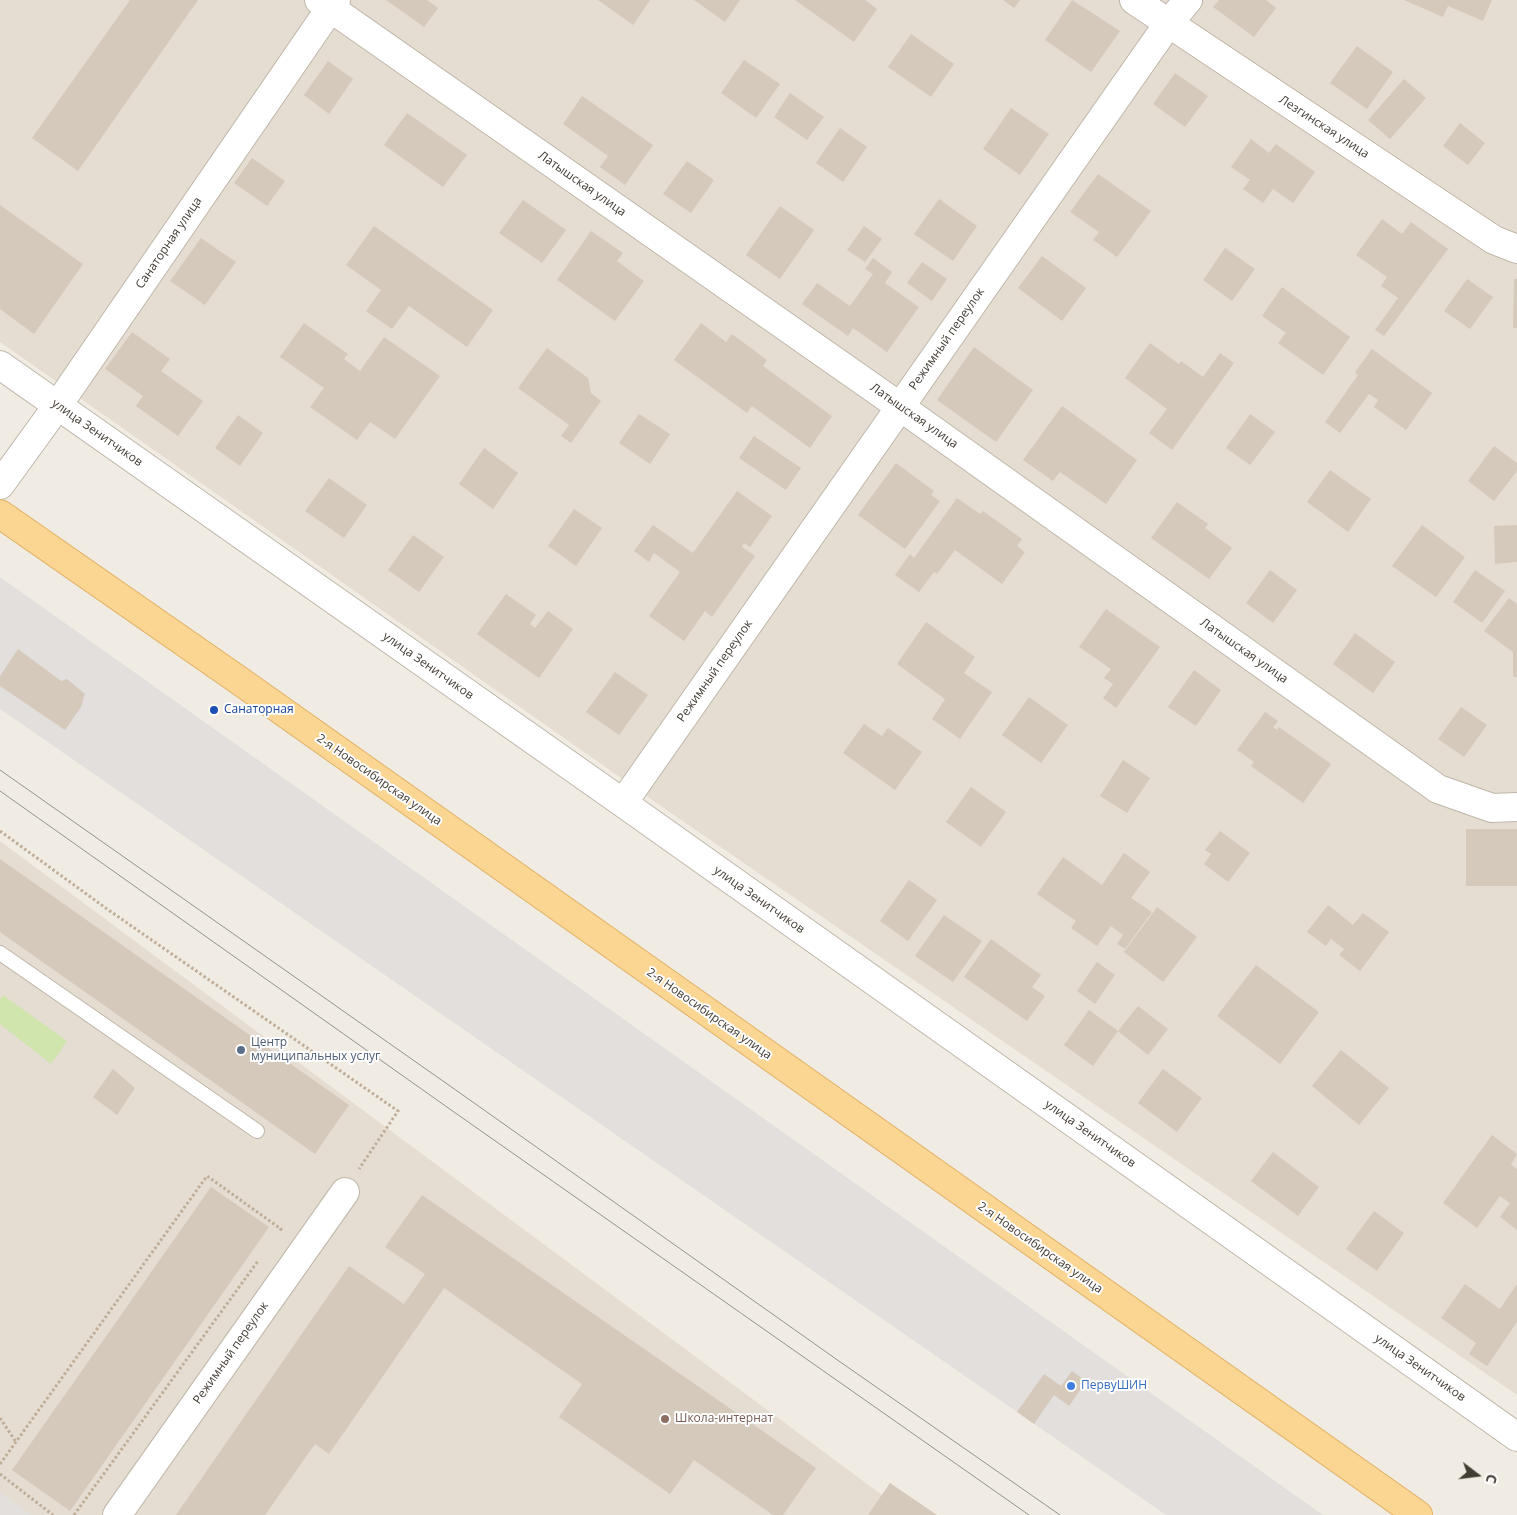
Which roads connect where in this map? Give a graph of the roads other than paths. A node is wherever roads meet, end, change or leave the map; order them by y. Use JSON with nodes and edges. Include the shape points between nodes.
{"nodes":[{"id":1,"x":1134,"y":0,"type":"edge"},
{"id":2,"x":1188,"y":0,"type":"edge"},
{"id":3,"x":329,"y":3,"type":"edge"},
{"id":4,"x":1168,"y":24,"type":"junction"},
{"id":5,"x":1517,"y":249,"type":"edge"},
{"id":6,"x":0,"y":365,"type":"edge"},
{"id":7,"x":58,"y":405,"type":"junction"},
{"id":8,"x":899,"y":406,"type":"junction"},
{"id":9,"x":0,"y":485,"type":"edge"},
{"id":10,"x":0,"y":514,"type":"edge"},
{"id":11,"x":623,"y":803,"type":"junction"},
{"id":12,"x":1517,"y":808,"type":"edge"},
{"id":13,"x":0,"y":953,"type":"edge"},
{"id":14,"x":257,"y":1131,"type":"dead end"},
{"id":15,"x":345,"y":1192,"type":"road end"},
{"id":16,"x":1517,"y":1436,"type":"edge"},
{"id":17,"x":117,"y":1515,"type":"edge"},
{"id":18,"x":1418,"y":1515,"type":"edge"}],
"edges":[{"from":1,"to":4,"type":"street","name":"Лезгинская улица"},
{"from":2,"to":4,"type":"street","name":"Режимный переулок"},
{"from":3,"to":7,"type":"street","name":"Санаторная улица"},
{"from":3,"to":8,"type":"street","name":"Латышская улица"},
{"from":4,"to":5,"type":"street","name":"Лезгинская улица","via":[[1494,240]]},
{"from":4,"to":8,"type":"street","name":"Режимный переулок"},
{"from":6,"to":7,"type":"street","name":"улица Зенитчиков"},
{"from":7,"to":9,"type":"street","name":"Санаторная улица"},
{"from":7,"to":11,"type":"street","name":"улица Зенитчиков"},
{"from":8,"to":11,"type":"street","name":"Режимный переулок"},
{"from":8,"to":12,"type":"street","name":"Латышская улица","via":[[1438,789],[1492,808]]},
{"from":10,"to":18,"type":"main road","name":"2-я Новосибирская улица"},
{"from":11,"to":16,"type":"street","name":"улица Зенитчиков"},
{"from":13,"to":14,"type":"lane"},
{"from":15,"to":17,"type":"street","name":"Режимный переулок"}]}
